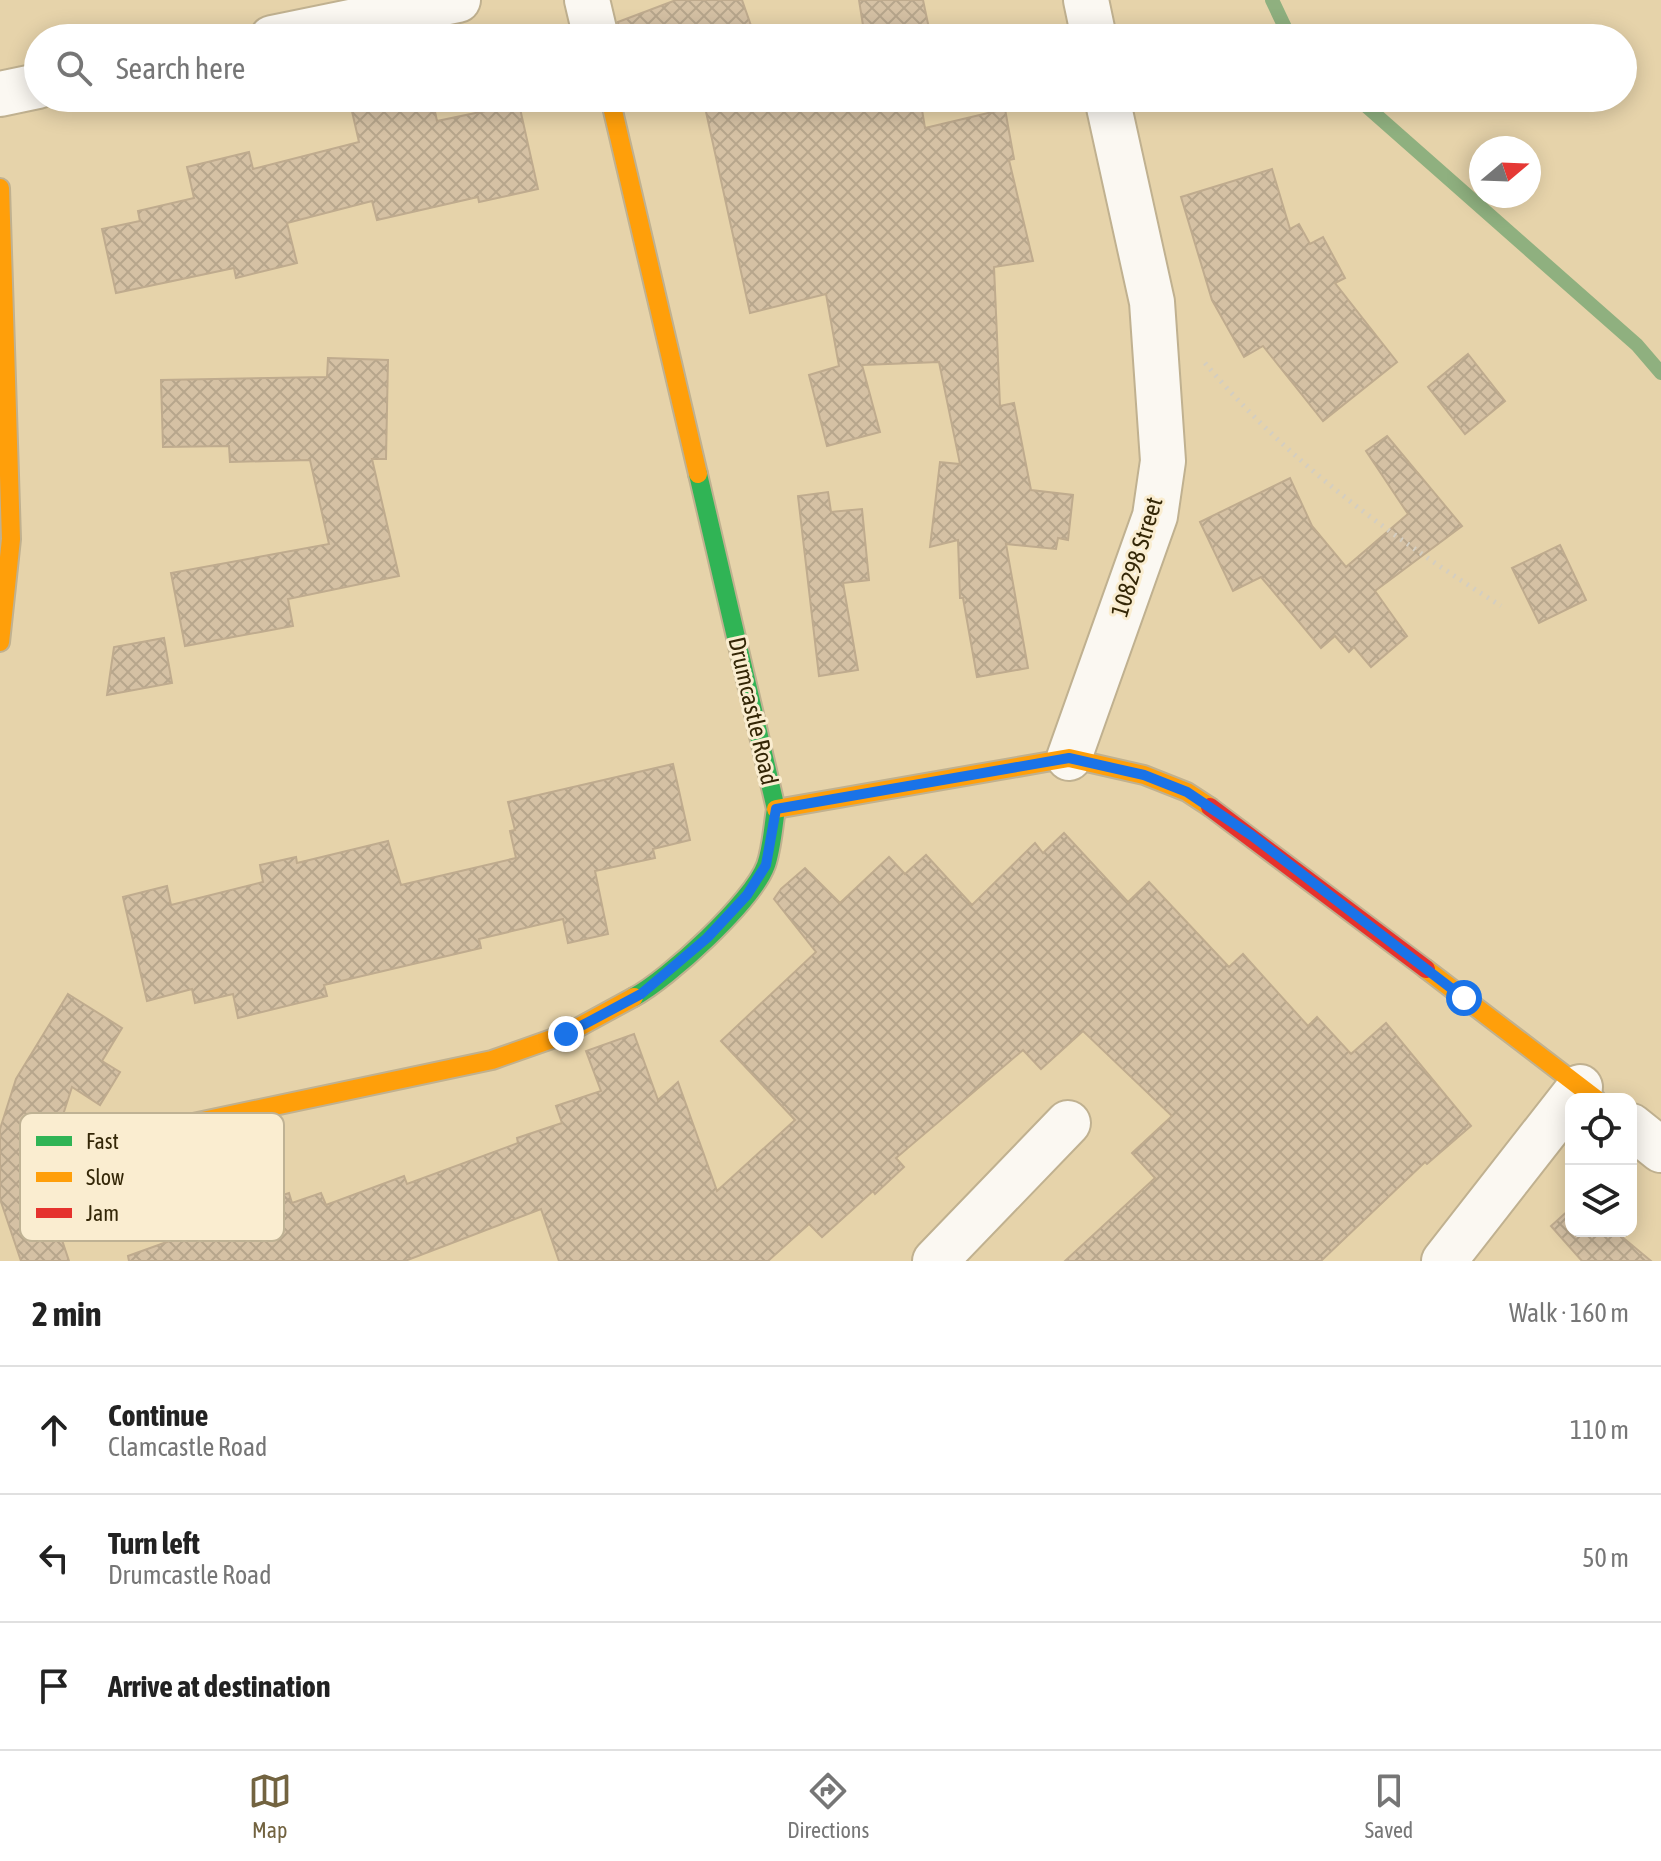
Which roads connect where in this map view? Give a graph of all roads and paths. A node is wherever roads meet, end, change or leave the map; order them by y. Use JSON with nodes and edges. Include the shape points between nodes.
{"nodes":[{"id":1,"x":458,"y":0,"type":"edge"},
{"id":2,"x":587,"y":0,"type":"edge"},
{"id":3,"x":1086,"y":0,"type":"edge"},
{"id":4,"x":341,"y":24,"type":"edge"},
{"id":5,"x":593,"y":24,"type":"edge"},
{"id":6,"x":1091,"y":24,"type":"edge"},
{"id":7,"x":24,"y":89,"type":"edge"},
{"id":8,"x":0,"y":94,"type":"edge"},
{"id":9,"x":613,"y":112,"type":"edge"},
{"id":10,"x":1110,"y":112,"type":"edge"},
{"id":11,"x":0,"y":188,"type":"edge"},
{"id":12,"x":1204,"y":363,"type":"dead end"},
{"id":13,"x":1501,"y":606,"type":"dead end"},
{"id":14,"x":0,"y":642,"type":"edge"},
{"id":15,"x":1069,"y":758,"type":"junction"},
{"id":16,"x":776,"y":809,"type":"junction"},
{"id":17,"x":1588,"y":1093,"type":"edge"},
{"id":18,"x":241,"y":1113,"type":"edge"},
{"id":19,"x":1565,"y":1120,"type":"edge"},
{"id":20,"x":1068,"y":1123,"type":"dead end"},
{"id":21,"x":1637,"y":1131,"type":"edge"},
{"id":22,"x":1661,"y":1150,"type":"edge"},
{"id":23,"x":935,"y":1261,"type":"edge"},
{"id":24,"x":1444,"y":1261,"type":"edge"}],
"edges":[{"from":1,"to":4,"type":"street"},
{"from":2,"to":5,"type":"street"},
{"from":3,"to":6,"type":"street"},
{"from":7,"to":8,"type":"street"},
{"from":9,"to":16,"type":"street","name":"Drumcastle Road"},
{"from":10,"to":15,"type":"street","name":"108298 Street","via":[[1152,302],[1163,461],[1155,516]]},
{"from":11,"to":14,"type":"street","via":[[11,539]]},
{"from":12,"to":13,"type":"path","via":[[1316,473],[1403,544]]},
{"from":15,"to":16,"type":"street"},
{"from":15,"to":17,"type":"street","via":[[1144,775],[1187,792],[1251,835]]},
{"from":16,"to":18,"type":"street","name":"Drumcastle Road","via":[[766,865],[747,895],[707,938],[641,994],[566,1034],[492,1060]]},
{"from":19,"to":24,"type":"street"},
{"from":20,"to":23,"type":"street"},
{"from":21,"to":22,"type":"street"}]}
